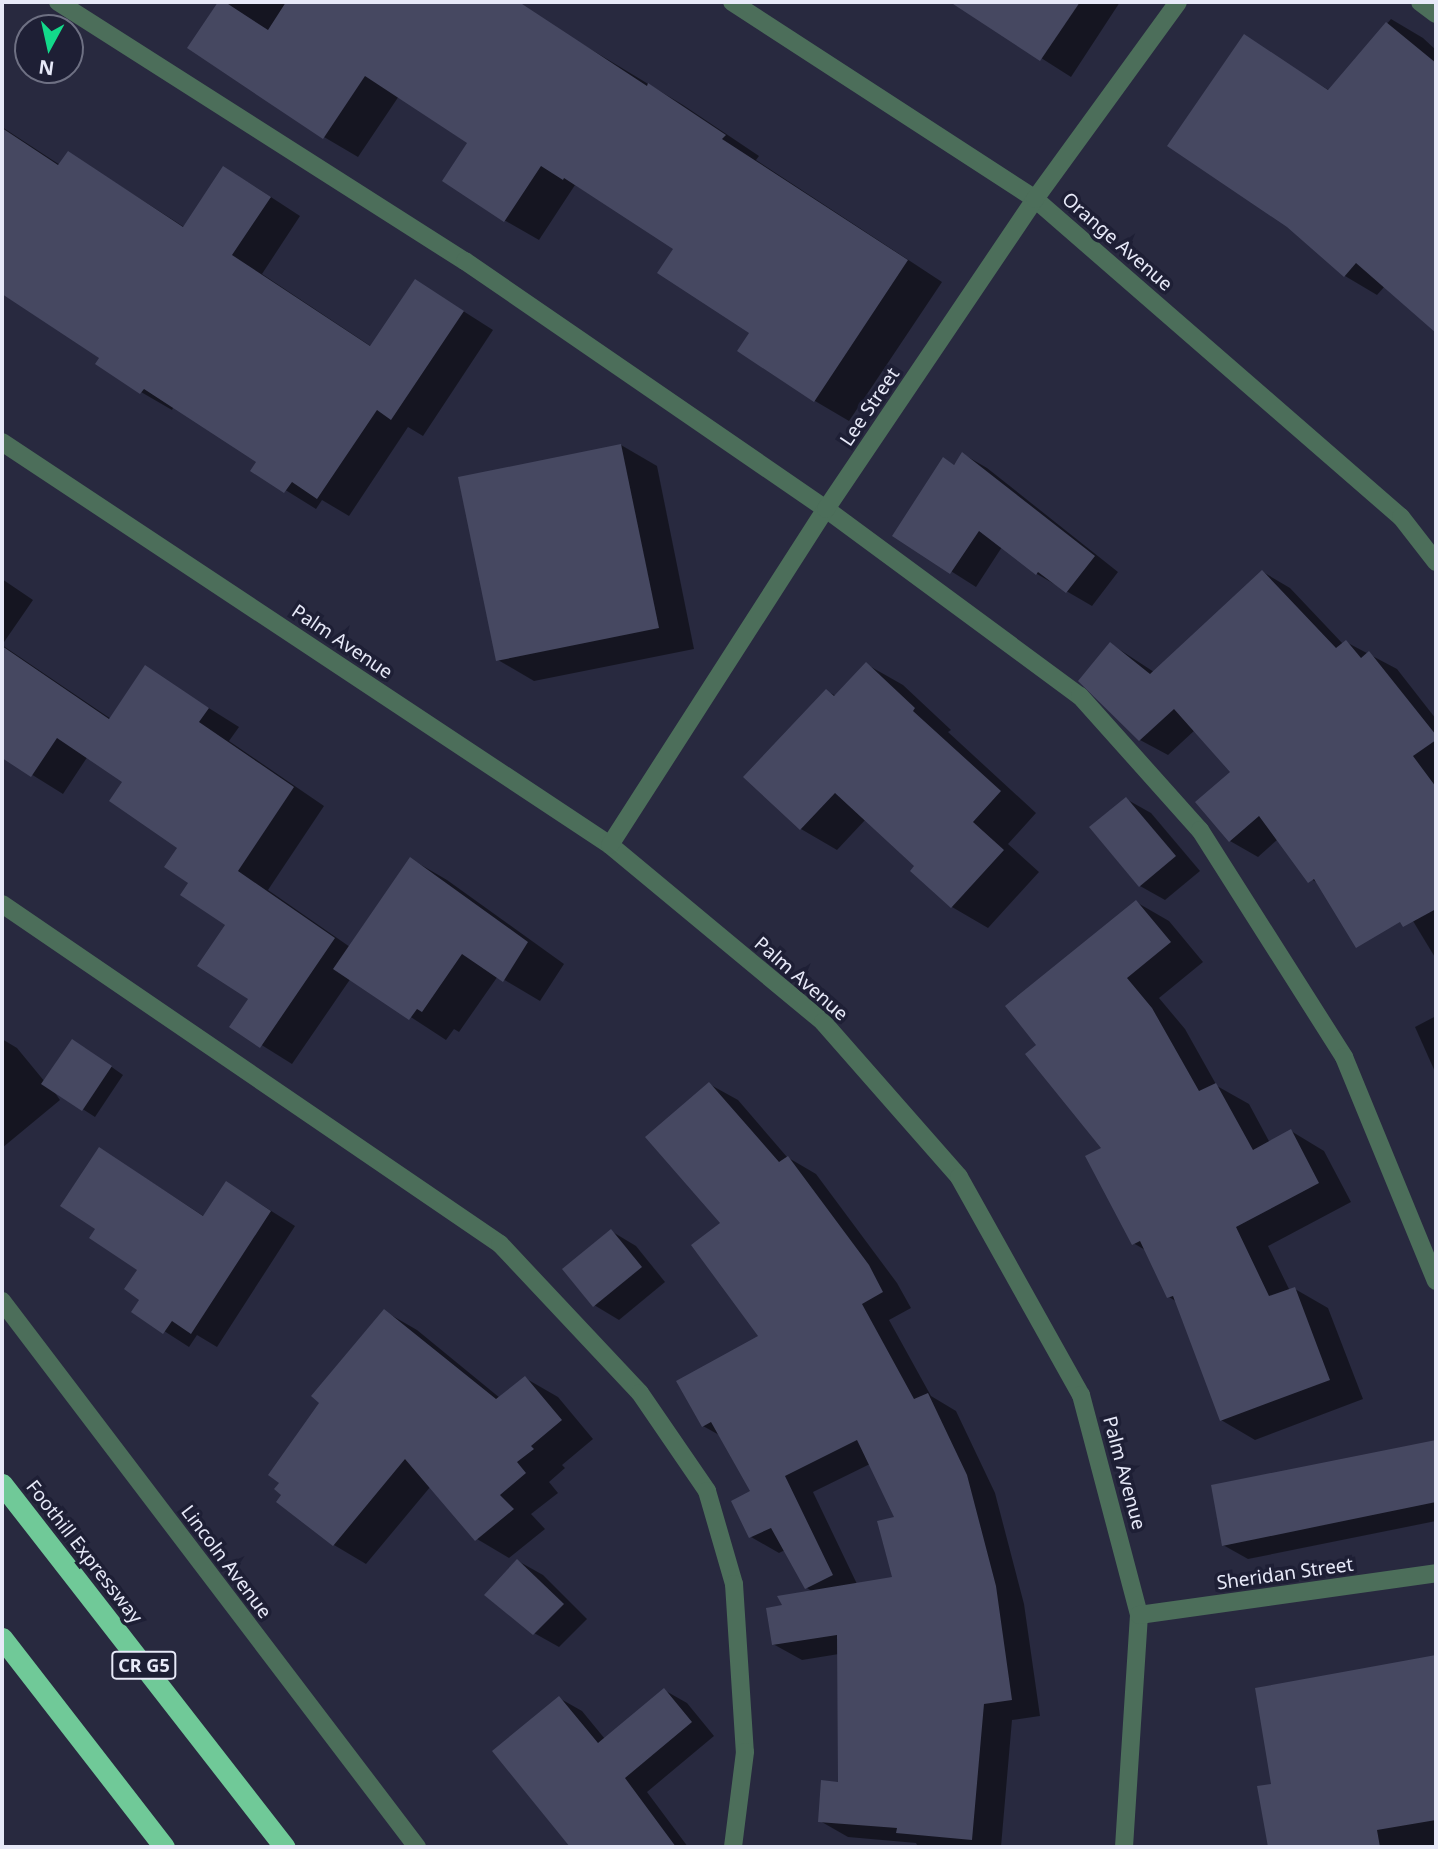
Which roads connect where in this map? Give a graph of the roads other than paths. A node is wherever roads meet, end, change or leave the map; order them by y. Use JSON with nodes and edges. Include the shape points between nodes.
{"nodes":[{"id":1,"x":58,"y":2,"type":"edge"},
{"id":2,"x":732,"y":2,"type":"edge"},
{"id":3,"x":1178,"y":2,"type":"edge"},
{"id":4,"x":1420,"y":2,"type":"edge"},
{"id":5,"x":1436,"y":14,"type":"edge"},
{"id":6,"x":1035,"y":199,"type":"junction"},
{"id":7,"x":2,"y":442,"type":"edge"},
{"id":8,"x":826,"y":509,"type":"junction"},
{"id":9,"x":1436,"y":562,"type":"edge"},
{"id":10,"x":610,"y":845,"type":"junction"},
{"id":11,"x":2,"y":904,"type":"edge"},
{"id":12,"x":1436,"y":1281,"type":"edge"},
{"id":13,"x":2,"y":1301,"type":"edge"},
{"id":14,"x":2,"y":1484,"type":"edge"},
{"id":15,"x":1436,"y":1573,"type":"edge"},
{"id":16,"x":1139,"y":1615,"type":"junction"},
{"id":17,"x":2,"y":1638,"type":"edge"},
{"id":18,"x":164,"y":1847,"type":"edge"},
{"id":19,"x":285,"y":1847,"type":"edge"},
{"id":20,"x":417,"y":1847,"type":"edge"},
{"id":21,"x":733,"y":1847,"type":"edge"},
{"id":22,"x":1125,"y":1847,"type":"edge"}],
"edges":[{"from":1,"to":8,"type":"street","via":[[465,261]]},
{"from":2,"to":6,"type":"street","name":"Orange Avenue"},
{"from":3,"to":6,"type":"street","name":"Lee Street"},
{"from":4,"to":5,"type":"street"},
{"from":6,"to":8,"type":"street","name":"Lee Street"},
{"from":6,"to":9,"type":"street","name":"Orange Avenue","via":[[1401,517]]},
{"from":7,"to":10,"type":"street","name":"Palm Avenue"},
{"from":8,"to":10,"type":"street","name":"Lee Street"},
{"from":8,"to":12,"type":"street","via":[[1080,696],[1200,830],[1344,1057]]},
{"from":10,"to":16,"type":"street","name":"Palm Avenue","via":[[823,1022],[959,1177],[1081,1395]]},
{"from":11,"to":21,"type":"street","via":[[500,1244],[640,1393],[707,1491],[734,1584],[745,1752]]},
{"from":13,"to":20,"type":"street","name":"Lincoln Avenue"},
{"from":14,"to":19,"type":"highway","name":"Foothill Expressway","number":"CR G5"},
{"from":15,"to":16,"type":"street","name":"Sheridan Street"},
{"from":16,"to":22,"type":"street","name":"Palm Avenue"},
{"from":17,"to":18,"type":"highway"}]}
